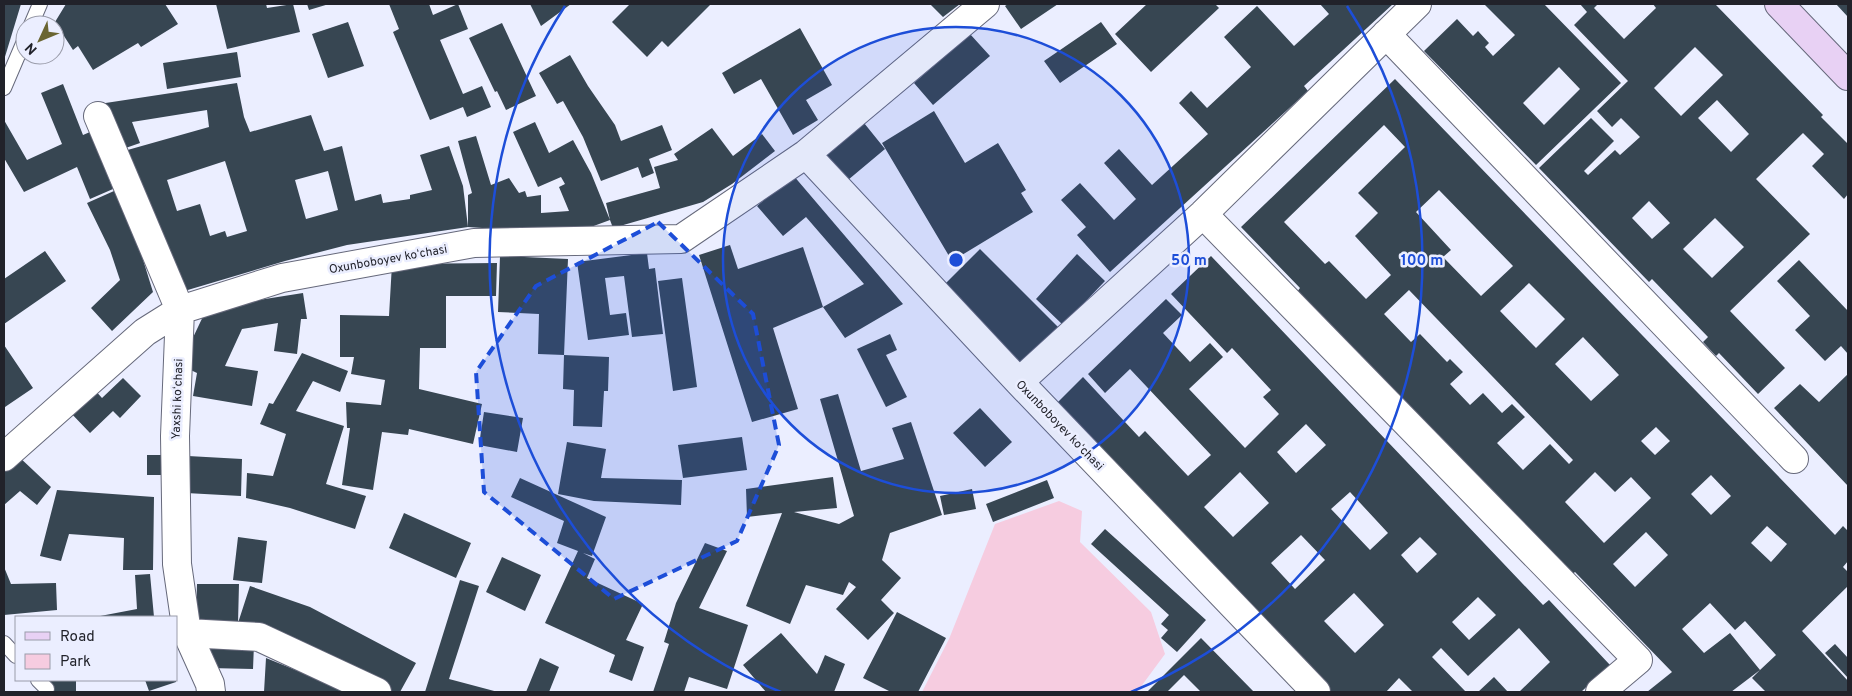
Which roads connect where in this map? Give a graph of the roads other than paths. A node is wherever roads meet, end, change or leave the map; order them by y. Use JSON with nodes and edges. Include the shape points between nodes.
{"nodes":[{"id":1,"x":985,"y":4,"type":"edge"},
{"id":2,"x":1417,"y":4,"type":"edge"},
{"id":3,"x":1779,"y":4,"type":"edge"},
{"id":4,"x":1386,"y":34,"type":"junction"},
{"id":5,"x":15,"y":62,"type":"edge"},
{"id":6,"x":1848,"y":76,"type":"edge"},
{"id":7,"x":4,"y":88,"type":"edge"},
{"id":8,"x":98,"y":116,"type":"dead end"},
{"id":9,"x":806,"y":154,"type":"junction"},
{"id":10,"x":1203,"y":214,"type":"junction"},
{"id":11,"x":180,"y":310,"type":"junction"},
{"id":12,"x":1019,"y":382,"type":"junction"},
{"id":13,"x":4,"y":457,"type":"edge"},
{"id":14,"x":1794,"y":459,"type":"dead end"},
{"id":15,"x":187,"y":633,"type":"junction"},
{"id":16,"x":4,"y":643,"type":"edge"},
{"id":17,"x":15,"y":655,"type":"edge"},
{"id":18,"x":211,"y":692,"type":"edge"},
{"id":19,"x":377,"y":692,"type":"edge"},
{"id":20,"x":1316,"y":692,"type":"edge"},
{"id":21,"x":1600,"y":692,"type":"edge"}],
"edges":[{"from":1,"to":9,"type":"street","name":"Oxunboboyev koʻchasi"},
{"from":2,"to":4,"type":"street"},
{"from":3,"to":6,"type":"street"},
{"from":4,"to":10,"type":"street"},
{"from":4,"to":14,"type":"street"},
{"from":5,"to":7,"type":"lane"},
{"from":8,"to":11,"type":"street","name":"Yaxshi koʻchasi"},
{"from":9,"to":11,"type":"street","name":"Oxunboboyev koʻchasi","via":[[681,239],[474,243],[282,278]]},
{"from":9,"to":12,"type":"street","name":"Oxunboboyev koʻchasi"},
{"from":10,"to":12,"type":"street"},
{"from":10,"to":21,"type":"street","via":[[1638,660]]},
{"from":11,"to":13,"type":"street","name":"Oxunboboyev koʻchasi","via":[[145,332]]},
{"from":11,"to":15,"type":"street","name":"Yaxshi koʻchasi","via":[[175,436],[177,564]]},
{"from":12,"to":20,"type":"street","name":"Oxunboboyev koʻchasi"},
{"from":15,"to":18,"type":"street","name":"Yaxshi koʻchasi"},
{"from":15,"to":19,"type":"street","via":[[259,636]]},
{"from":16,"to":17,"type":"lane"}]}
